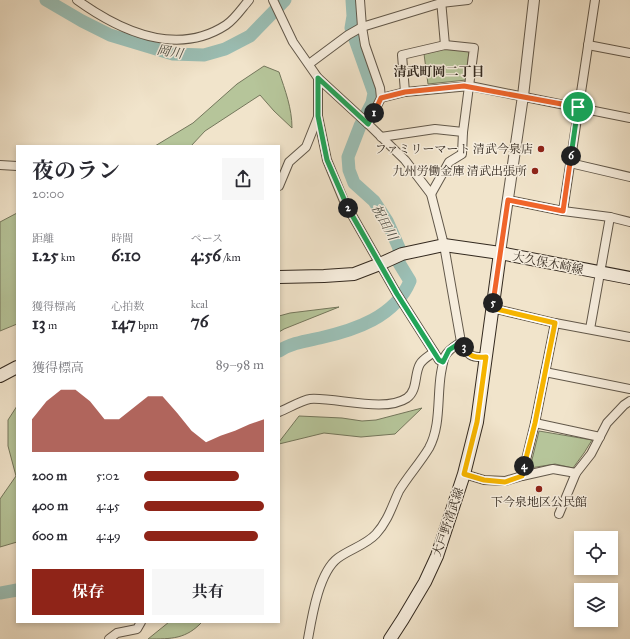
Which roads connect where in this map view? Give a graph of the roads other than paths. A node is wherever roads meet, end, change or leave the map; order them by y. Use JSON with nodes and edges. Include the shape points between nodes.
{"nodes":[{"id":1,"x":77,"y":0,"type":"edge"},
{"id":2,"x":249,"y":0,"type":"edge"},
{"id":3,"x":273,"y":0,"type":"edge"},
{"id":4,"x":360,"y":0,"type":"edge"},
{"id":5,"x":468,"y":0,"type":"edge"},
{"id":6,"x":534,"y":0,"type":"edge"},
{"id":7,"x":595,"y":0,"type":"edge"},
{"id":8,"x":441,"y":2,"type":"edge"},
{"id":9,"x":362,"y":27,"type":"junction"},
{"id":10,"x":445,"y":45,"type":"junction"},
{"id":11,"x":588,"y":45,"type":"junction"},
{"id":12,"x":630,"y":53,"type":"edge"},
{"id":13,"x":309,"y":64,"type":"junction"},
{"id":14,"x":318,"y":78,"type":"junction"},
{"id":15,"x":470,"y":86,"type":"junction"},
{"id":16,"x":405,"y":92,"type":"junction"},
{"id":17,"x":523,"y":96,"type":"junction"},
{"id":18,"x":381,"y":98,"type":"junction"},
{"id":19,"x":578,"y":107,"type":"junction"},
{"id":20,"x":318,"y":116,"type":"junction"},
{"id":21,"x":630,"y":118,"type":"edge"},
{"id":22,"x":368,"y":124,"type":"junction"},
{"id":23,"x":463,"y":132,"type":"junction"},
{"id":24,"x":381,"y":138,"type":"junction"},
{"id":25,"x":570,"y":163,"type":"junction"},
{"id":26,"x":0,"y":165,"type":"edge"},
{"id":27,"x":16,"y":166,"type":"edge"},
{"id":28,"x":630,"y":177,"type":"edge"},
{"id":29,"x":280,"y":184,"type":"edge"},
{"id":30,"x":431,"y":194,"type":"junction"},
{"id":31,"x":508,"y":200,"type":"junction"},
{"id":32,"x":563,"y":211,"type":"junction"},
{"id":33,"x":610,"y":217,"type":"junction"},
{"id":34,"x":630,"y":222,"type":"edge"},
{"id":35,"x":444,"y":245,"type":"junction"},
{"id":36,"x":500,"y":253,"type":"junction"},
{"id":37,"x":380,"y":264,"type":"junction"},
{"id":38,"x":600,"y":273,"type":"junction"},
{"id":39,"x":280,"y":277,"type":"edge"},
{"id":40,"x":630,"y":278,"type":"edge"},
{"id":41,"x":492,"y":308,"type":"junction"},
{"id":42,"x":555,"y":323,"type":"junction"},
{"id":43,"x":590,"y":329,"type":"junction"},
{"id":44,"x":630,"y":337,"type":"edge"},
{"id":45,"x":461,"y":342,"type":"junction"},
{"id":46,"x":434,"y":352,"type":"junction"},
{"id":47,"x":486,"y":357,"type":"junction"},
{"id":48,"x":443,"y":362,"type":"junction"},
{"id":49,"x":16,"y":368,"type":"edge"},
{"id":50,"x":545,"y":372,"type":"junction"},
{"id":51,"x":0,"y":376,"type":"edge"},
{"id":52,"x":630,"y":389,"type":"edge"},
{"id":53,"x":630,"y":401,"type":"edge"},
{"id":54,"x":280,"y":412,"type":"edge"},
{"id":55,"x":535,"y":423,"type":"junction"},
{"id":56,"x":600,"y":437,"type":"junction"},
{"id":57,"x":576,"y":473,"type":"junction"},
{"id":58,"x":464,"y":474,"type":"junction"},
{"id":59,"x":522,"y":476,"type":"junction"},
{"id":60,"x":559,"y":514,"type":"dead end"},
{"id":61,"x":140,"y":623,"type":"edge"},
{"id":62,"x":109,"y":639,"type":"edge"},
{"id":63,"x":308,"y":639,"type":"edge"},
{"id":64,"x":390,"y":639,"type":"edge"}],
"edges":[{"from":1,"to":2,"type":"street","via":[[95,13],[134,32],[164,40],[206,36],[228,24]]},
{"from":3,"to":13,"type":"street","via":[[293,42]]},
{"from":4,"to":9,"type":"street"},
{"from":5,"to":8,"type":"street"},
{"from":6,"to":17,"type":"street"},
{"from":7,"to":11,"type":"street"},
{"from":8,"to":9,"type":"street"},
{"from":8,"to":10,"type":"street"},
{"from":9,"to":13,"type":"street"},
{"from":9,"to":18,"type":"street"},
{"from":10,"to":15,"type":"street","via":[[474,48]]},
{"from":10,"to":16,"type":"street","via":[[402,55]]},
{"from":11,"to":12,"type":"street"},
{"from":11,"to":19,"type":"street"},
{"from":13,"to":14,"type":"street"},
{"from":14,"to":20,"type":"street"},
{"from":14,"to":22,"type":"street"},
{"from":15,"to":16,"type":"street"},
{"from":15,"to":17,"type":"street"},
{"from":15,"to":23,"type":"street"},
{"from":16,"to":18,"type":"street"},
{"from":17,"to":19,"type":"street"},
{"from":17,"to":31,"type":"street"},
{"from":18,"to":22,"type":"street"},
{"from":19,"to":21,"type":"street"},
{"from":19,"to":25,"type":"street"},
{"from":20,"to":29,"type":"street","via":[[306,147],[289,162]]},
{"from":20,"to":37,"type":"street","via":[[327,160],[341,194]]},
{"from":22,"to":24,"type":"street"},
{"from":23,"to":24,"type":"street","via":[[436,130]]},
{"from":23,"to":30,"type":"street","via":[[462,154],[449,162]]},
{"from":24,"to":30,"type":"street","via":[[405,160]]},
{"from":25,"to":28,"type":"street"},
{"from":25,"to":32,"type":"street"},
{"from":26,"to":27,"type":"street"},
{"from":30,"to":35,"type":"street"},
{"from":31,"to":32,"type":"street"},
{"from":31,"to":36,"type":"street"},
{"from":32,"to":33,"type":"street"},
{"from":33,"to":34,"type":"street"},
{"from":33,"to":38,"type":"street"},
{"from":35,"to":36,"type":"main road","name":"大久保木崎線"},
{"from":35,"to":37,"type":"main road","name":"大久保木崎線","via":[[399,256]]},
{"from":35,"to":45,"type":"street"},
{"from":36,"to":38,"type":"main road","name":"大久保木崎線"},
{"from":36,"to":41,"type":"main road","name":"大戸野清武線"},
{"from":37,"to":39,"type":"main road","name":"大久保木崎線","via":[[354,274]]},
{"from":37,"to":46,"type":"street"},
{"from":38,"to":40,"type":"main road","name":"大久保木崎線"},
{"from":38,"to":43,"type":"street"},
{"from":41,"to":42,"type":"street"},
{"from":41,"to":47,"type":"main road","name":"大戸野清武線"},
{"from":42,"to":43,"type":"street"},
{"from":42,"to":50,"type":"street"},
{"from":43,"to":44,"type":"street"},
{"from":45,"to":47,"type":"street","via":[[466,352],[476,358]]},
{"from":45,"to":48,"type":"street","via":[[449,350]]},
{"from":46,"to":48,"type":"street"},
{"from":46,"to":54,"type":"street","via":[[419,365],[410,396],[395,403],[361,404],[308,399]]},
{"from":47,"to":58,"type":"main road","name":"大戸野清武線","via":[[477,422]]},
{"from":48,"to":63,"type":"street","via":[[436,423],[429,448],[399,491],[390,514],[376,535],[337,558],[328,568],[323,578]]},
{"from":49,"to":51,"type":"main road"},
{"from":50,"to":52,"type":"street"},
{"from":50,"to":55,"type":"street"},
{"from":53,"to":56,"type":"street","via":[[607,423]]},
{"from":55,"to":56,"type":"street"},
{"from":55,"to":59,"type":"street"},
{"from":56,"to":57,"type":"street"},
{"from":57,"to":59,"type":"street","via":[[553,468]]},
{"from":57,"to":60,"type":"street"},
{"from":58,"to":59,"type":"street","via":[[484,480],[505,482]]},
{"from":58,"to":64,"type":"main road","name":"大戸野清武線","via":[[437,556],[404,620]]},
{"from":61,"to":62,"type":"street","via":[[137,629],[117,633]]}]}
